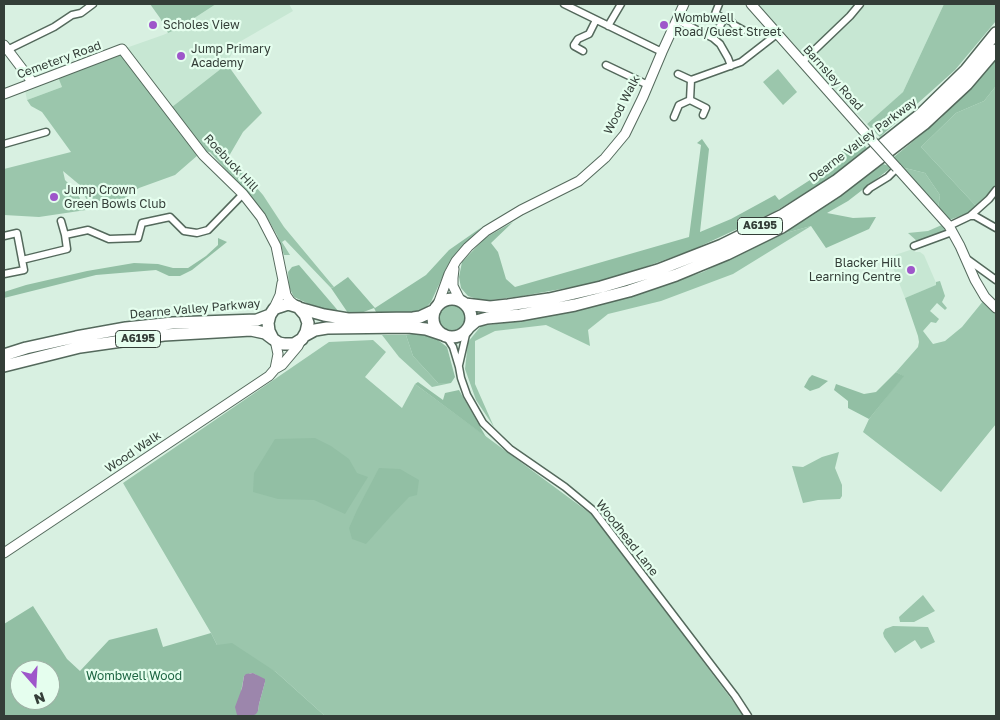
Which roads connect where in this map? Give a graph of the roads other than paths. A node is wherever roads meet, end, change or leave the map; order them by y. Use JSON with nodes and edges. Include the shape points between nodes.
{"nodes":[{"id":1,"x":93,"y":4,"type":"edge"},
{"id":2,"x":564,"y":4,"type":"edge"},
{"id":3,"x":621,"y":4,"type":"edge"},
{"id":4,"x":684,"y":4,"type":"edge"},
{"id":5,"x":719,"y":4,"type":"edge"},
{"id":6,"x":751,"y":4,"type":"edge"},
{"id":7,"x":859,"y":4,"type":"edge"},
{"id":8,"x":724,"y":19,"type":"junction"},
{"id":9,"x":596,"y":20,"type":"junction"},
{"id":10,"x":677,"y":20,"type":"junction"},
{"id":11,"x":608,"y":26,"type":"junction"},
{"id":12,"x":743,"y":30,"type":"dead end"},
{"id":13,"x":996,"y":33,"type":"edge"},
{"id":14,"x":777,"y":34,"type":"junction"},
{"id":15,"x":713,"y":38,"type":"junction"},
{"id":16,"x":5,"y":48,"type":"edge"},
{"id":17,"x":122,"y":50,"type":"joint"},
{"id":18,"x":996,"y":50,"type":"edge"},
{"id":19,"x":583,"y":51,"type":"dead end"},
{"id":20,"x":662,"y":52,"type":"junction"},
{"id":21,"x":802,"y":62,"type":"junction"},
{"id":22,"x":606,"y":65,"type":"dead end"},
{"id":23,"x":731,"y":66,"type":"junction"},
{"id":24,"x":678,"y":74,"type":"dead end"},
{"id":25,"x":691,"y":80,"type":"junction"},
{"id":26,"x":33,"y":83,"type":"junction"},
{"id":27,"x":648,"y":85,"type":"junction"},
{"id":28,"x":4,"y":94,"type":"edge"},
{"id":29,"x":690,"y":100,"type":"junction"},
{"id":30,"x":703,"y":115,"type":"dead end"},
{"id":31,"x":674,"y":116,"type":"dead end"},
{"id":32,"x":46,"y":132,"type":"dead end"},
{"id":33,"x":4,"y":144,"type":"edge"},
{"id":34,"x":897,"y":168,"type":"junction"},
{"id":35,"x":996,"y":190,"type":"edge"},
{"id":36,"x":867,"y":191,"type":"dead end"},
{"id":37,"x":243,"y":194,"type":"junction"},
{"id":38,"x":970,"y":216,"type":"junction"},
{"id":39,"x":61,"y":221,"type":"dead end"},
{"id":40,"x":996,"y":228,"type":"edge"},
{"id":41,"x":951,"y":229,"type":"junction"},
{"id":42,"x":65,"y":235,"type":"junction"},
{"id":43,"x":4,"y":236,"type":"edge"},
{"id":44,"x":914,"y":246,"type":"dead end"},
{"id":45,"x":966,"y":258,"type":"junction"},
{"id":46,"x":22,"y":260,"type":"junction"},
{"id":47,"x":456,"y":261,"type":"junction"},
{"id":48,"x":4,"y":274,"type":"edge"},
{"id":49,"x":283,"y":280,"type":"junction"},
{"id":50,"x":996,"y":280,"type":"edge"},
{"id":51,"x":462,"y":302,"type":"junction"},
{"id":52,"x":298,"y":308,"type":"junction"},
{"id":53,"x":436,"y":308,"type":"junction"},
{"id":54,"x":996,"y":308,"type":"edge"},
{"id":55,"x":271,"y":314,"type":"junction"},
{"id":56,"x":468,"y":329,"type":"junction"},
{"id":57,"x":445,"y":336,"type":"junction"},
{"id":58,"x":303,"y":337,"type":"junction"},
{"id":59,"x":274,"y":339,"type":"junction"},
{"id":60,"x":4,"y":355,"type":"edge"},
{"id":61,"x":4,"y":366,"type":"edge"},
{"id":62,"x":459,"y":367,"type":"junction"},
{"id":63,"x":275,"y":369,"type":"junction"},
{"id":64,"x":4,"y":553,"type":"edge"},
{"id":65,"x":748,"y":716,"type":"edge"}],
"edges":[{"from":1,"to":16,"type":"street","via":[[82,15],[72,15],[54,27]]},
{"from":2,"to":9,"type":"street"},
{"from":3,"to":11,"type":"street"},
{"from":4,"to":10,"type":"street","name":"Wood Walk"},
{"from":5,"to":8,"type":"street","via":[[715,14]]},
{"from":6,"to":14,"type":"street","name":"Barnsley Road"},
{"from":7,"to":21,"type":"street"},
{"from":8,"to":12,"type":"street"},
{"from":8,"to":15,"type":"street"},
{"from":9,"to":11,"type":"street"},
{"from":9,"to":19,"type":"street","via":[[589,34],[574,45]]},
{"from":10,"to":15,"type":"street"},
{"from":10,"to":20,"type":"street","name":"Wood Walk"},
{"from":11,"to":20,"type":"street"},
{"from":13,"to":51,"type":"highway","name":"Dearne Valley Parkway","number":"A6195","via":[[966,70],[921,114],[836,181],[782,215],[722,245],[601,288],[490,307]]},
{"from":14,"to":21,"type":"street","name":"Barnsley Road"},
{"from":14,"to":23,"type":"street"},
{"from":15,"to":23,"type":"street","via":[[720,44]]},
{"from":16,"to":26,"type":"street"},
{"from":17,"to":26,"type":"street","name":"Cemetery Road"},
{"from":17,"to":37,"type":"street","name":"Roebuck Hill","via":[[202,155]]},
{"from":18,"to":56,"type":"highway","name":"Dearne Valley Parkway","number":"A6195","via":[[924,124],[837,192],[782,227],[676,275],[628,291],[575,305],[486,318],[476,321]]},
{"from":20,"to":27,"type":"street","name":"Wood Walk"},
{"from":21,"to":34,"type":"street","name":"Barnsley Road","bridge":true},
{"from":22,"to":27,"type":"street"},
{"from":23,"to":25,"type":"street"},
{"from":24,"to":25,"type":"street"},
{"from":25,"to":29,"type":"street"},
{"from":26,"to":28,"type":"street","name":"Cemetery Road"},
{"from":27,"to":47,"type":"street","name":"Wood Walk","via":[[625,134],[605,158],[579,181],[486,231]]},
{"from":29,"to":30,"type":"street","via":[[706,108]]},
{"from":29,"to":31,"type":"street","via":[[679,106]]},
{"from":32,"to":33,"type":"street"},
{"from":34,"to":36,"type":"street"},
{"from":34,"to":41,"type":"street","name":"Barnsley Road"},
{"from":35,"to":38,"type":"street"},
{"from":37,"to":42,"type":"street","via":[[208,230],[197,233],[184,231],[170,217],[142,223],[138,238],[109,239],[88,230]]},
{"from":37,"to":49,"type":"street","name":"Roebuck Hill","via":[[261,217],[276,246]]},
{"from":38,"to":40,"type":"street"},
{"from":38,"to":41,"type":"street"},
{"from":39,"to":42,"type":"street"},
{"from":41,"to":44,"type":"street"},
{"from":41,"to":45,"type":"street","name":"Barnsley Road"},
{"from":42,"to":46,"type":"street","via":[[67,249]]},
{"from":43,"to":46,"type":"street","via":[[17,233]]},
{"from":45,"to":50,"type":"street"},
{"from":45,"to":54,"type":"street","name":"Barnsley Road","via":[[985,297]]},
{"from":46,"to":48,"type":"street","via":[[24,270]]},
{"from":47,"to":51,"type":"street","via":[[454,286]]},
{"from":47,"to":53,"type":"street","name":"Wood Walk"},
{"from":49,"to":52,"type":"street","name":"Roebuck Hill","via":[[288,298]]},
{"from":49,"to":55,"type":"street","name":"Roebuck Hill"},
{"from":51,"to":53,"type":"highway","number":"A6195","via":[[444,300]]},
{"from":51,"to":56,"type":"highway","via":[[471,315]]},
{"from":52,"to":53,"type":"highway","number":"A6195","via":[[348,319],[413,318]]},
{"from":52,"to":55,"type":"highway","number":"A6195","via":[[283,305]]},
{"from":52,"to":58,"type":"highway","via":[[307,319],[308,328]]},
{"from":53,"to":57,"type":"highway","via":[[433,321]]},
{"from":55,"to":59,"type":"highway","via":[[268,327]]},
{"from":55,"to":60,"type":"highway","name":"Dearne Valley Parkway","number":"A6195","via":[[252,320],[126,328]]},
{"from":56,"to":57,"type":"highway","number":"A6195","via":[[460,336]]},
{"from":56,"to":62,"type":"street","name":"Woodhead Lane"},
{"from":57,"to":58,"type":"highway","number":"A6195","via":[[408,327],[327,328]]},
{"from":57,"to":62,"type":"street","name":"Woodhead Lane"},
{"from":58,"to":59,"type":"highway","number":"A6195","via":[[289,344]]},
{"from":58,"to":63,"type":"street","name":"Wood Walk","via":[[282,365]]},
{"from":59,"to":61,"type":"highway","name":"Dearne Valley Parkway","number":"A6195","via":[[251,330],[164,335],[80,347]]},
{"from":59,"to":63,"type":"street","via":[[278,350]]},
{"from":62,"to":65,"type":"street","name":"Woodhead Lane","via":[[467,395],[483,423],[510,449],[594,511]]},
{"from":63,"to":64,"type":"street","name":"Wood Walk"}]}
